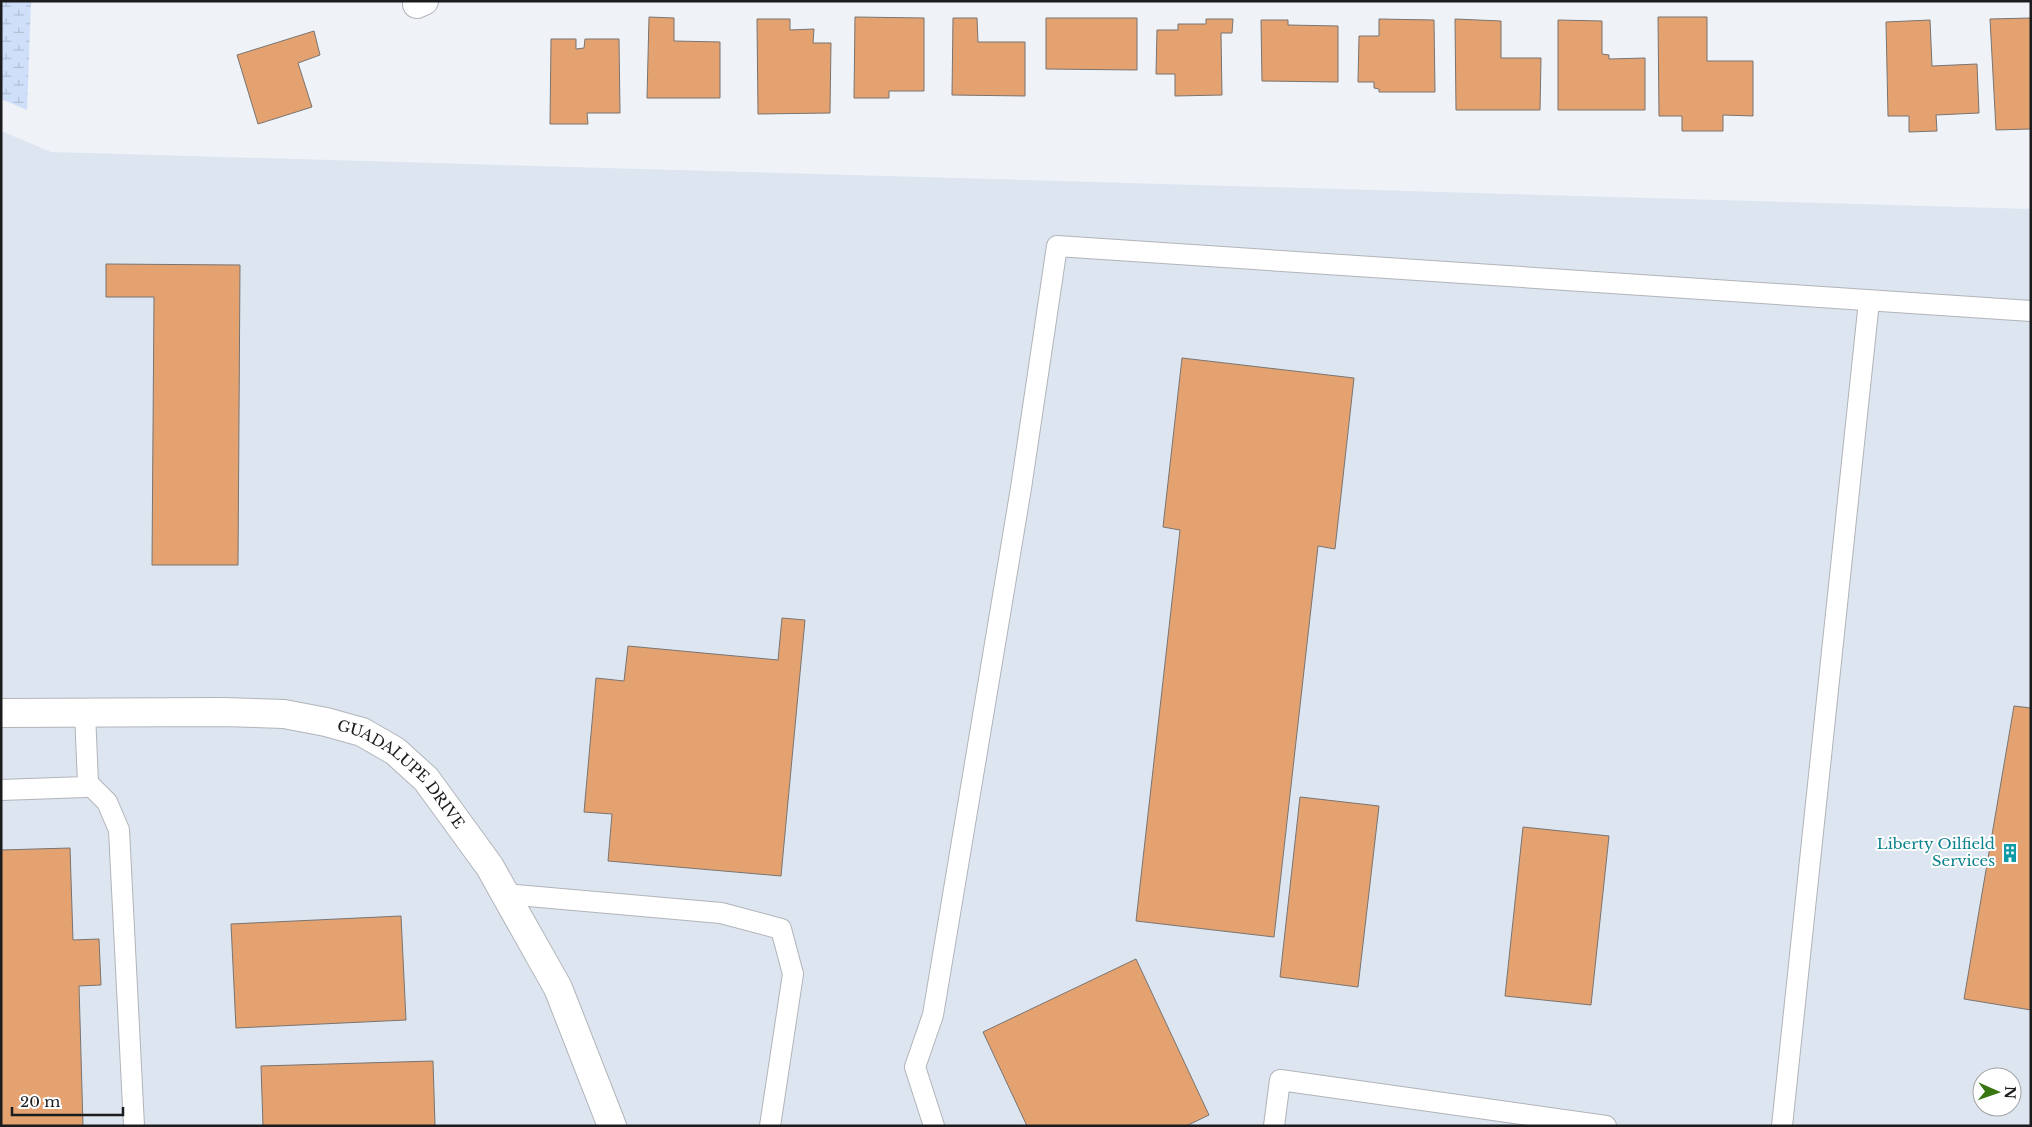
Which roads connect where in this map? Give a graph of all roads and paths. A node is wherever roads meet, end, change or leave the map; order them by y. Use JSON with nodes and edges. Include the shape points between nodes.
{"nodes":[{"id":1,"x":1869,"y":301,"type":"junction"},
{"id":2,"x":2031,"y":312,"type":"edge"},
{"id":3,"x":85,"y":713,"type":"junction"},
{"id":4,"x":1,"y":714,"type":"edge"},
{"id":5,"x":88,"y":783,"type":"junction"},
{"id":6,"x":1,"y":790,"type":"edge"},
{"id":7,"x":505,"y":894,"type":"junction"},
{"id":8,"x":134,"y":1126,"type":"edge"},
{"id":9,"x":612,"y":1126,"type":"edge"},
{"id":10,"x":770,"y":1126,"type":"edge"},
{"id":11,"x":934,"y":1126,"type":"edge"},
{"id":12,"x":1274,"y":1126,"type":"edge"},
{"id":13,"x":1606,"y":1126,"type":"edge"},
{"id":14,"x":1782,"y":1126,"type":"edge"}],
"edges":[{"from":1,"to":2,"type":"lane"},
{"from":1,"to":11,"type":"lane","via":[[1057,246],[1021,488],[933,1016],[915,1067]]},
{"from":1,"to":14,"type":"lane"},
{"from":3,"to":4,"type":"street","name":"GUADALUPE DRIVE"},
{"from":3,"to":5,"type":"lane"},
{"from":3,"to":7,"type":"street","name":"GUADALUPE DRIVE","via":[[284,714],[362,732],[395,751],[426,779],[490,867]]},
{"from":5,"to":6,"type":"lane","via":[[85,787]]},
{"from":5,"to":8,"type":"lane","via":[[106,802],[119,830]]},
{"from":7,"to":9,"type":"street","name":"GUADALUPE DRIVE","via":[[558,988]]},
{"from":7,"to":10,"type":"lane","via":[[721,912],[781,929],[793,974]]},
{"from":12,"to":13,"type":"lane","via":[[1280,1080]]}]}
